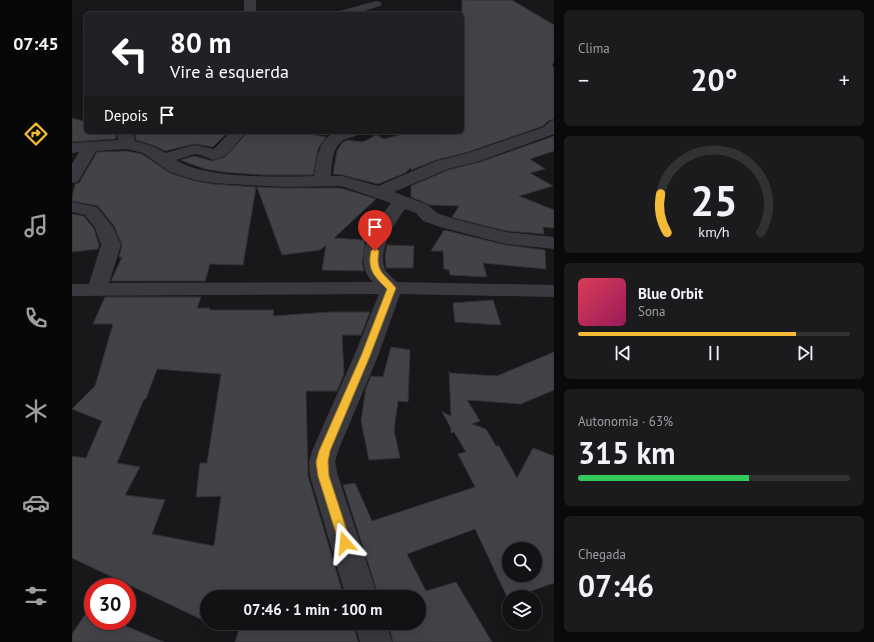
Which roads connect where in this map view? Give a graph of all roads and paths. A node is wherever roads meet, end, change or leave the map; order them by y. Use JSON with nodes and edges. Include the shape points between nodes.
{"nodes":[{"id":1,"x":250,"y":0,"type":"edge"},
{"id":2,"x":376,"y":4,"type":"dead end"},
{"id":3,"x":250,"y":12,"type":"edge"},
{"id":4,"x":350,"y":12,"type":"edge"},
{"id":5,"x":554,"y":125,"type":"edge"},
{"id":6,"x":237,"y":134,"type":"edge"},
{"id":7,"x":347,"y":134,"type":"edge"},
{"id":8,"x":126,"y":138,"type":"edge"},
{"id":9,"x":91,"y":146,"type":"junction"},
{"id":10,"x":72,"y":148,"type":"edge"},
{"id":11,"x":163,"y":160,"type":"junction"},
{"id":12,"x":72,"y":178,"type":"edge"},
{"id":13,"x":322,"y":182,"type":"junction"},
{"id":14,"x":379,"y":192,"type":"junction"},
{"id":15,"x":402,"y":201,"type":"junction"},
{"id":16,"x":72,"y":207,"type":"edge"},
{"id":17,"x":554,"y":243,"type":"edge"},
{"id":18,"x":392,"y":288,"type":"junction"},
{"id":19,"x":72,"y":290,"type":"edge"},
{"id":20,"x":97,"y":290,"type":"junction"},
{"id":21,"x":554,"y":291,"type":"edge"},
{"id":22,"x":360,"y":590,"type":"edge"},
{"id":23,"x":372,"y":630,"type":"edge"},
{"id":24,"x":376,"y":642,"type":"edge"}],
"edges":[{"from":1,"to":3,"type":"street"},
{"from":2,"to":4,"type":"street"},
{"from":5,"to":14,"type":"street","via":[[550,130],[474,157],[442,165]]},
{"from":6,"to":11,"type":"street","via":[[219,153],[188,150]]},
{"from":7,"to":13,"type":"street","via":[[331,143],[325,158]]},
{"from":8,"to":9,"type":"street"},
{"from":8,"to":11,"type":"street"},
{"from":9,"to":10,"type":"street"},
{"from":9,"to":12,"type":"street"},
{"from":11,"to":13,"type":"street","via":[[194,175],[213,178]]},
{"from":13,"to":14,"type":"street","via":[[342,181]]},
{"from":14,"to":15,"type":"street"},
{"from":15,"to":17,"type":"street","via":[[422,209],[430,217],[475,231],[506,238]]},
{"from":15,"to":18,"type":"street","via":[[377,239],[373,263],[378,275]]},
{"from":16,"to":20,"type":"street","via":[[92,211],[104,226],[111,245]]},
{"from":18,"to":20,"type":"street"},
{"from":18,"to":21,"type":"street"},
{"from":18,"to":22,"type":"street","via":[[322,462],[324,476]]},
{"from":19,"to":20,"type":"street"},
{"from":23,"to":24,"type":"street"}]}
